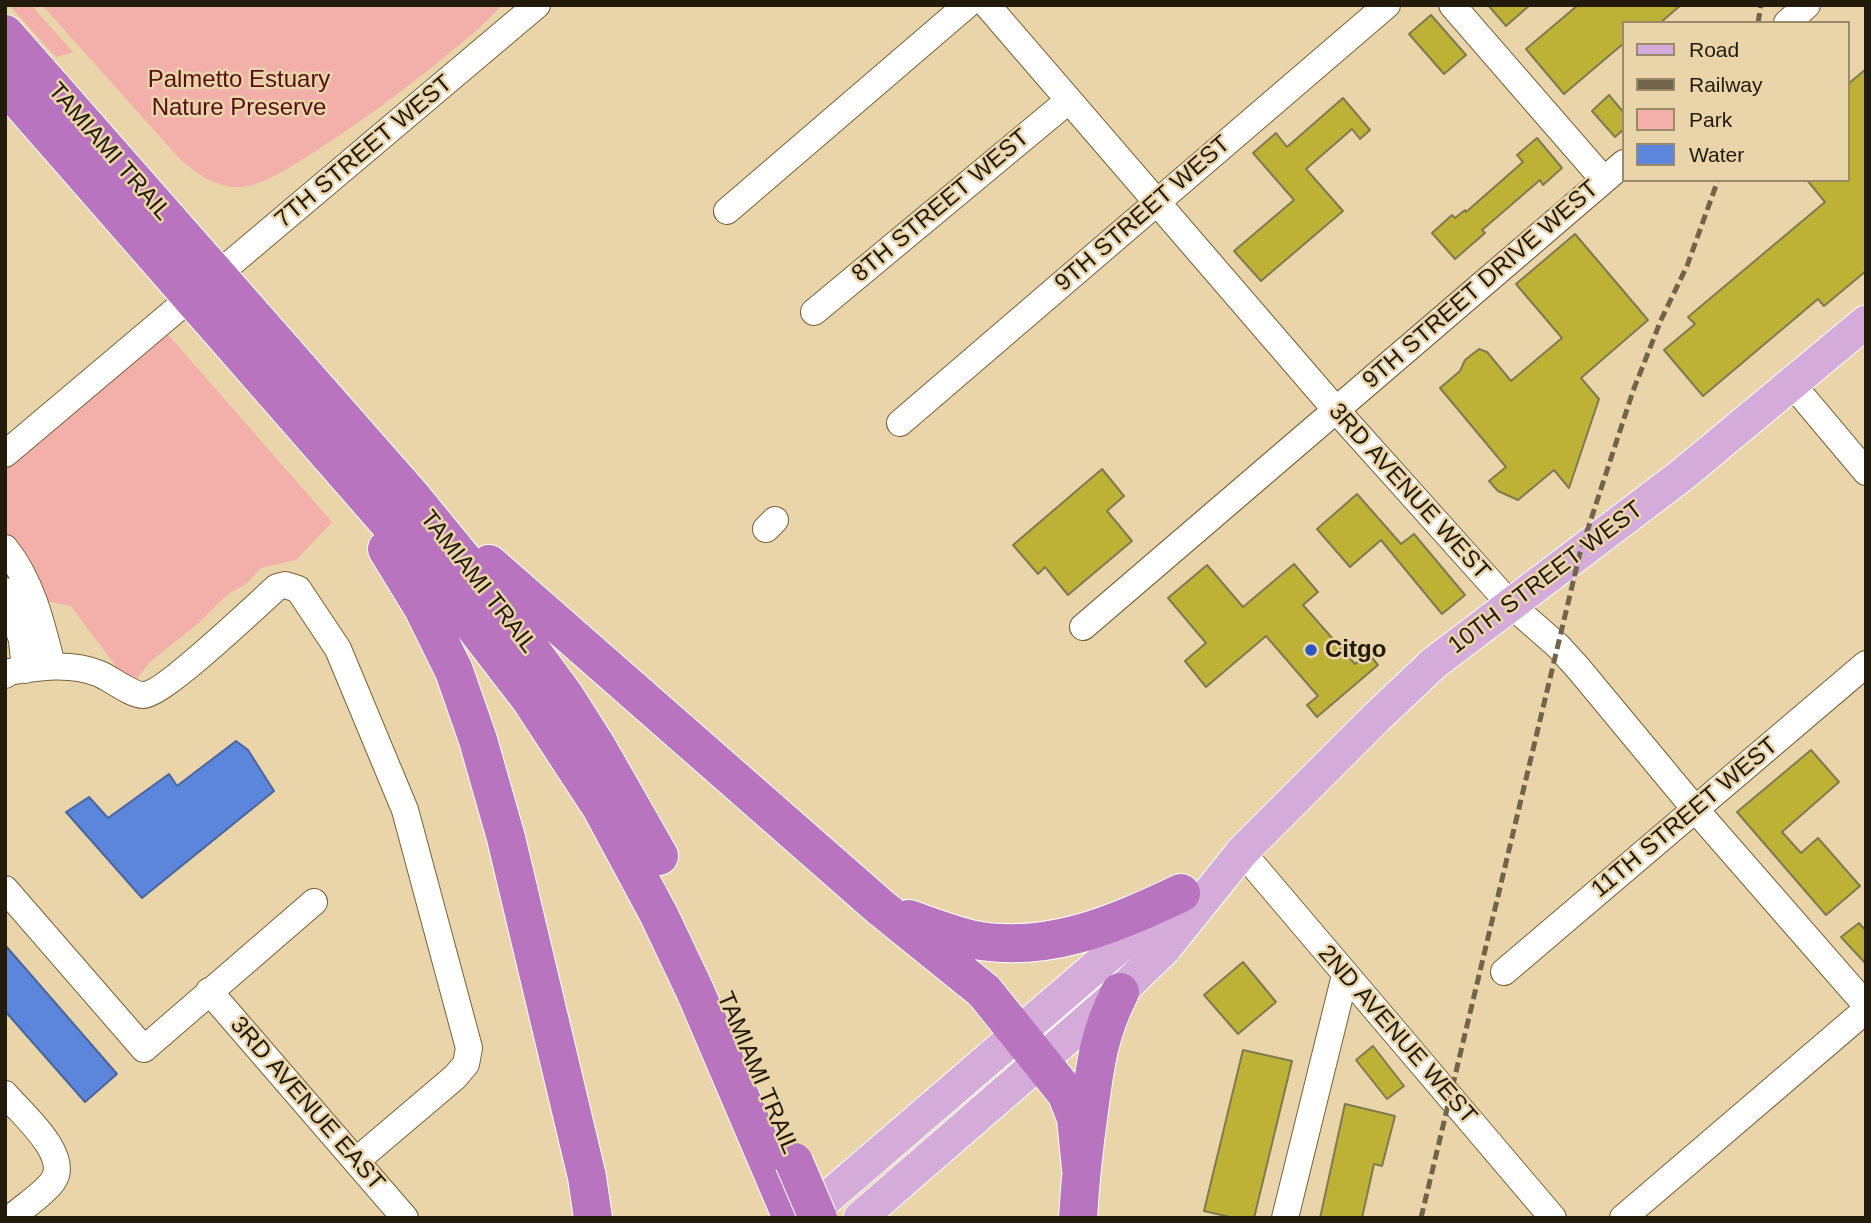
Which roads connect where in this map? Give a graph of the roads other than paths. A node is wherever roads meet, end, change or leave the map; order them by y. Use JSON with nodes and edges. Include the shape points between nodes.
{"nodes":[{"id":1,"x":537,"y":5,"type":"edge"},
{"id":2,"x":967,"y":5,"type":"edge"},
{"id":3,"x":987,"y":5,"type":"edge"},
{"id":4,"x":1387,"y":5,"type":"edge"},
{"id":5,"x":1452,"y":5,"type":"edge"},
{"id":6,"x":1807,"y":5,"type":"edge"},
{"id":7,"x":1789,"y":21,"type":"edge"},
{"id":8,"x":5,"y":34,"type":"edge"},
{"id":9,"x":5,"y":84,"type":"edge"},
{"id":10,"x":1069,"y":101,"type":"junction"},
{"id":11,"x":1622,"y":165,"type":"edge"},
{"id":12,"x":1604,"y":180,"type":"junction"},
{"id":13,"x":1157,"y":202,"type":"junction"},
{"id":14,"x":727,"y":211,"type":"dead end"},
{"id":15,"x":204,"y":287,"type":"junction"},
{"id":16,"x":814,"y":312,"type":"dead end"},
{"id":17,"x":1866,"y":322,"type":"edge"},
{"id":18,"x":1792,"y":384,"type":"junction"},
{"id":19,"x":1336,"y":410,"type":"junction"},
{"id":20,"x":900,"y":423,"type":"dead end"},
{"id":21,"x":5,"y":454,"type":"edge"},
{"id":22,"x":334,"y":460,"type":"junction"},
{"id":23,"x":1866,"y":472,"type":"edge"},
{"id":24,"x":411,"y":496,"type":"junction"},
{"id":25,"x":6,"y":551,"type":"edge"},
{"id":26,"x":5,"y":591,"type":"edge"},
{"id":27,"x":1510,"y":604,"type":"junction"},
{"id":28,"x":28,"y":618,"type":"junction"},
{"id":29,"x":1083,"y":627,"type":"dead end"},
{"id":30,"x":1866,"y":664,"type":"edge"},
{"id":31,"x":52,"y":665,"type":"junction"},
{"id":32,"x":15,"y":673,"type":"edge"},
{"id":33,"x":1695,"y":809,"type":"junction"},
{"id":34,"x":1242,"y":852,"type":"junction"},
{"id":35,"x":5,"y":889,"type":"edge"},
{"id":36,"x":1181,"y":893,"type":"junction"},
{"id":37,"x":314,"y":902,"type":"dead end"},
{"id":38,"x":880,"y":908,"type":"junction"},
{"id":39,"x":1504,"y":972,"type":"dead end"},
{"id":40,"x":1345,"y":975,"type":"junction"},
{"id":41,"x":209,"y":991,"type":"junction"},
{"id":42,"x":1120,"y":992,"type":"junction"},
{"id":43,"x":1866,"y":1008,"type":"edge"},
{"id":44,"x":1029,"y":1047,"type":"junction"},
{"id":45,"x":5,"y":1094,"type":"edge"},
{"id":46,"x":356,"y":1161,"type":"junction"},
{"id":47,"x":1081,"y":1169,"type":"junction"},
{"id":48,"x":785,"y":1170,"type":"junction"},
{"id":49,"x":587,"y":1177,"type":"junction"},
{"id":50,"x":11,"y":1218,"type":"edge"},
{"id":51,"x":405,"y":1218,"type":"edge"},
{"id":52,"x":593,"y":1218,"type":"edge"},
{"id":53,"x":599,"y":1218,"type":"edge"},
{"id":54,"x":792,"y":1218,"type":"edge"},
{"id":55,"x":804,"y":1218,"type":"edge"},
{"id":56,"x":818,"y":1218,"type":"edge"},
{"id":57,"x":860,"y":1218,"type":"edge"},
{"id":58,"x":1078,"y":1218,"type":"edge"},
{"id":59,"x":1285,"y":1218,"type":"edge"},
{"id":60,"x":1553,"y":1218,"type":"edge"},
{"id":61,"x":1623,"y":1218,"type":"edge"}],
"edges":[{"from":1,"to":15,"type":"street","name":"7TH STREET WEST"},
{"from":2,"to":14,"type":"street"},
{"from":3,"to":10,"type":"street","name":"3RD AVENUE WEST"},
{"from":4,"to":13,"type":"street","name":"9TH STREET WEST"},
{"from":5,"to":12,"type":"street"},
{"from":6,"to":7,"type":"street"},
{"from":8,"to":15,"type":"highway","name":"TAMIAMI TRAIL"},
{"from":9,"to":15,"type":"highway","name":"TAMIAMI TRAIL"},
{"from":10,"to":13,"type":"street","name":"3RD AVENUE WEST"},
{"from":10,"to":16,"type":"street","name":"8TH STREET WEST"},
{"from":11,"to":12,"type":"street","name":"9TH STREET DRIVE WEST"},
{"from":12,"to":19,"type":"street","name":"9TH STREET DRIVE WEST"},
{"from":13,"to":19,"type":"street","name":"3RD AVENUE WEST"},
{"from":13,"to":20,"type":"street","name":"9TH STREET WEST"},
{"from":15,"to":21,"type":"street","name":"7TH STREET WEST"},
{"from":15,"to":22,"type":"highway","name":"TAMIAMI TRAIL"},
{"from":15,"to":24,"type":"highway","name":"TAMIAMI TRAIL"},
{"from":17,"to":18,"type":"main road","name":"10TH STREET WEST"},
{"from":18,"to":23,"type":"street"},
{"from":18,"to":27,"type":"main road","name":"10TH STREET WEST","via":[[1682,475]]},
{"from":19,"to":27,"type":"street","name":"3RD AVENUE WEST"},
{"from":19,"to":29,"type":"street","name":"9TH STREET DRIVE WEST"},
{"from":22,"to":48,"type":"highway","name":"TAMIAMI TRAIL","via":[[477,628],[601,807]]},
{"from":22,"to":49,"type":"highway","via":[[423,608],[458,682],[506,838]]},
{"from":24,"to":38,"type":"highway"},
{"from":24,"to":48,"type":"highway","name":"TAMIAMI TRAIL","via":[[515,626],[615,777],[687,912]]},
{"from":25,"to":28,"type":"street","via":[[27,585]]},
{"from":26,"to":28,"type":"street"},
{"from":27,"to":33,"type":"street","name":"3RD AVENUE WEST","via":[[1565,654]]},
{"from":27,"to":34,"type":"main road","name":"10TH STREET WEST","via":[[1434,663]]},
{"from":28,"to":31,"type":"street"},
{"from":28,"to":32,"type":"street"},
{"from":30,"to":33,"type":"street","name":"11TH STREET WEST"},
{"from":31,"to":32,"type":"street"},
{"from":31,"to":46,"type":"street","via":[[95,673],[143,695],[151,693],[285,585],[298,589],[338,649],[400,798],[469,1048],[466,1064],[455,1077]]},
{"from":33,"to":39,"type":"street","name":"11TH STREET WEST"},
{"from":33,"to":43,"type":"street","name":"3RD AVENUE WEST"},
{"from":34,"to":36,"type":"main road","name":"10TH STREET WEST"},
{"from":34,"to":40,"type":"street","name":"2ND AVENUE WEST"},
{"from":34,"to":42,"type":"main road","name":"10TH STREET WEST","via":[[1165,948]]},
{"from":35,"to":41,"type":"street","via":[[144,1049]]},
{"from":36,"to":38,"type":"highway","via":[[1092,931],[1024,943],[947,933]]},
{"from":36,"to":44,"type":"main road","name":"10TH STREET WEST"},
{"from":37,"to":41,"type":"street"},
{"from":38,"to":44,"type":"highway","via":[[984,991]]},
{"from":40,"to":59,"type":"street"},
{"from":40,"to":60,"type":"street","name":"2ND AVENUE WEST"},
{"from":41,"to":46,"type":"street","name":"3RD AVENUE EAST"},
{"from":42,"to":44,"type":"main road","name":"10TH STREET WEST"},
{"from":42,"to":47,"type":"highway","via":[[1098,1044]]},
{"from":43,"to":61,"type":"street"},
{"from":44,"to":47,"type":"highway","via":[[1066,1093],[1076,1118]]},
{"from":44,"to":55,"type":"main road"},
{"from":44,"to":57,"type":"main road"},
{"from":45,"to":50,"type":"street","via":[[48,1143],[58,1167],[53,1182]]},
{"from":46,"to":51,"type":"street","name":"3RD AVENUE EAST"},
{"from":47,"to":58,"type":"highway"},
{"from":48,"to":54,"type":"highway","name":"TAMIAMI TRAIL"},
{"from":48,"to":56,"type":"highway","name":"TAMIAMI TRAIL","bridge":true},
{"from":49,"to":52,"type":"highway"},
{"from":49,"to":53,"type":"highway"}]}
